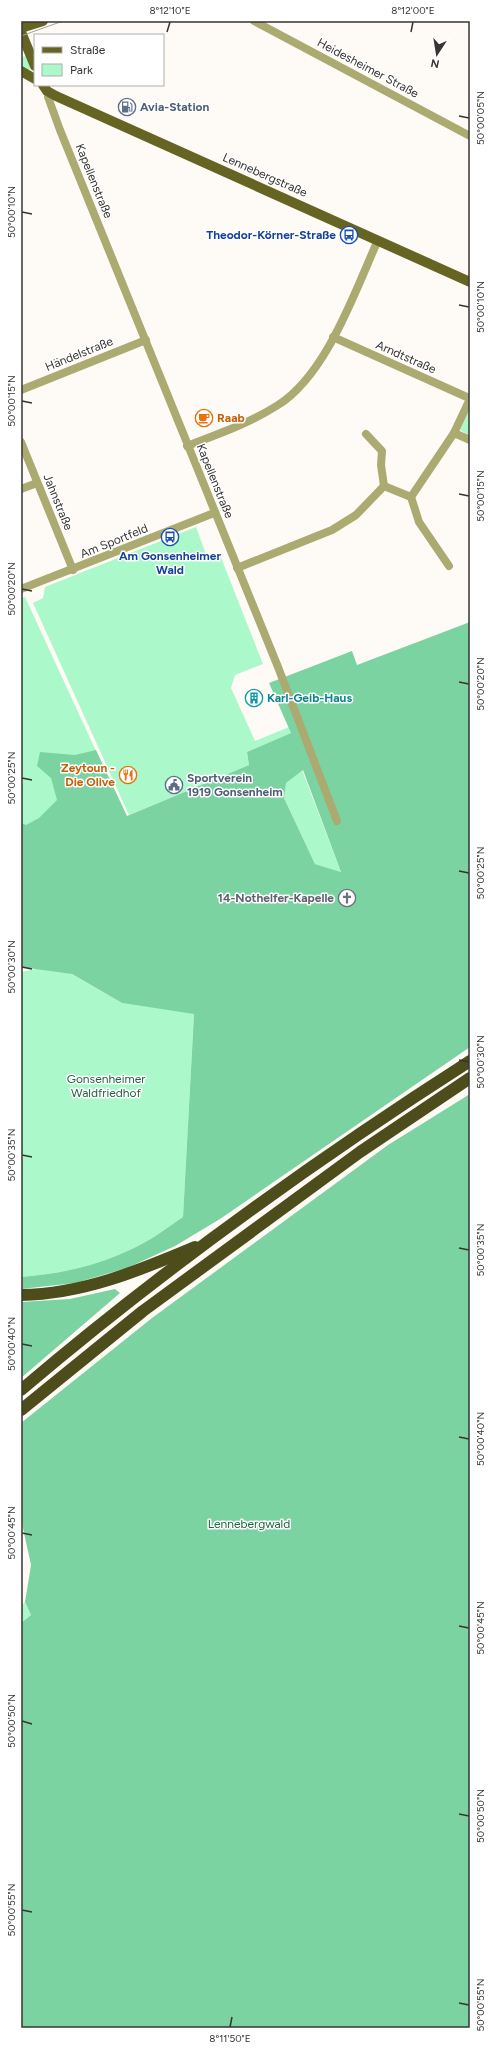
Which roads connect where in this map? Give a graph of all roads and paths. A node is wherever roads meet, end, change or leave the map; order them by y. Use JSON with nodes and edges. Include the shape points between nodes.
{"nodes":[{"id":1,"x":43,"y":21,"type":"edge"},
{"id":2,"x":254,"y":21,"type":"edge"},
{"id":3,"x":21,"y":28,"type":"edge"},
{"id":4,"x":21,"y":32,"type":"edge"},
{"id":5,"x":34,"y":64,"type":"edge"},
{"id":6,"x":21,"y":71,"type":"edge"},
{"id":7,"x":34,"y":78,"type":"edge"},
{"id":8,"x":46,"y":89,"type":"edge"},
{"id":9,"x":470,"y":136,"type":"edge"},
{"id":10,"x":378,"y":240,"type":"junction"},
{"id":11,"x":470,"y":282,"type":"edge"},
{"id":12,"x":333,"y":338,"type":"junction"},
{"id":13,"x":146,"y":340,"type":"junction"},
{"id":14,"x":21,"y":390,"type":"edge"},
{"id":15,"x":469,"y":399,"type":"edge"},
{"id":16,"x":454,"y":433,"type":"junction"},
{"id":17,"x":366,"y":434,"type":"dead end"},
{"id":18,"x":470,"y":440,"type":"edge"},
{"id":19,"x":21,"y":442,"type":"edge"},
{"id":20,"x":187,"y":446,"type":"junction"},
{"id":21,"x":37,"y":483,"type":"junction"},
{"id":22,"x":384,"y":486,"type":"junction"},
{"id":23,"x":21,"y":490,"type":"edge"},
{"id":24,"x":411,"y":497,"type":"junction"},
{"id":25,"x":214,"y":514,"type":"junction"},
{"id":26,"x":449,"y":566,"type":"dead end"},
{"id":27,"x":237,"y":568,"type":"junction"},
{"id":28,"x":72,"y":570,"type":"junction"},
{"id":29,"x":21,"y":589,"type":"edge"},
{"id":30,"x":337,"y":821,"type":"dead end"},
{"id":31,"x":470,"y":1061,"type":"edge"},
{"id":32,"x":470,"y":1078,"type":"edge"},
{"id":33,"x":210,"y":1240,"type":"junction"},
{"id":34,"x":21,"y":1295,"type":"edge"},
{"id":35,"x":21,"y":1390,"type":"edge"},
{"id":36,"x":21,"y":1410,"type":"edge"}],
"edges":[{"from":1,"to":3,"type":"main road"},
{"from":2,"to":9,"type":"street","name":"Heidesheimer Straße"},
{"from":4,"to":5,"type":"main road"},
{"from":6,"to":7,"type":"main road"},
{"from":8,"to":10,"type":"main road","name":"Lennebergstraße"},
{"from":8,"to":13,"type":"street","name":"Kapellenstraße","via":[[60,130]]},
{"from":10,"to":11,"type":"main road","name":"Lennebergstraße"},
{"from":10,"to":12,"type":"street"},
{"from":12,"to":15,"type":"street","name":"Arndtstraße"},
{"from":12,"to":20,"type":"street","via":[[308,379],[280,405],[250,422]]},
{"from":13,"to":14,"type":"street","name":"Händelstraße"},
{"from":13,"to":20,"type":"street","name":"Kapellenstraße"},
{"from":15,"to":16,"type":"street"},
{"from":16,"to":18,"type":"street"},
{"from":16,"to":24,"type":"street"},
{"from":17,"to":22,"type":"street","via":[[382,451]]},
{"from":19,"to":21,"type":"street","name":"Jahnstraße"},
{"from":20,"to":25,"type":"street","name":"Kapellenstraße"},
{"from":21,"to":23,"type":"street"},
{"from":21,"to":28,"type":"street","name":"Jahnstraße"},
{"from":22,"to":24,"type":"street"},
{"from":22,"to":27,"type":"street","via":[[356,515],[332,530]]},
{"from":24,"to":26,"type":"street","via":[[419,522]]},
{"from":25,"to":27,"type":"street","name":"Kapellenstraße"},
{"from":25,"to":28,"type":"street","name":"Am Sportfeld"},
{"from":27,"to":30,"type":"street","name":"Kapellenstraße"},
{"from":28,"to":29,"type":"street","name":"Am Sportfeld"},
{"from":31,"to":33,"type":"highway","via":[[355,1137]]},
{"from":32,"to":36,"type":"highway","via":[[360,1152],[143,1311]]},
{"from":33,"to":34,"type":"highway","via":[[128,1275],[64,1291]]},
{"from":33,"to":35,"type":"highway"}]}
